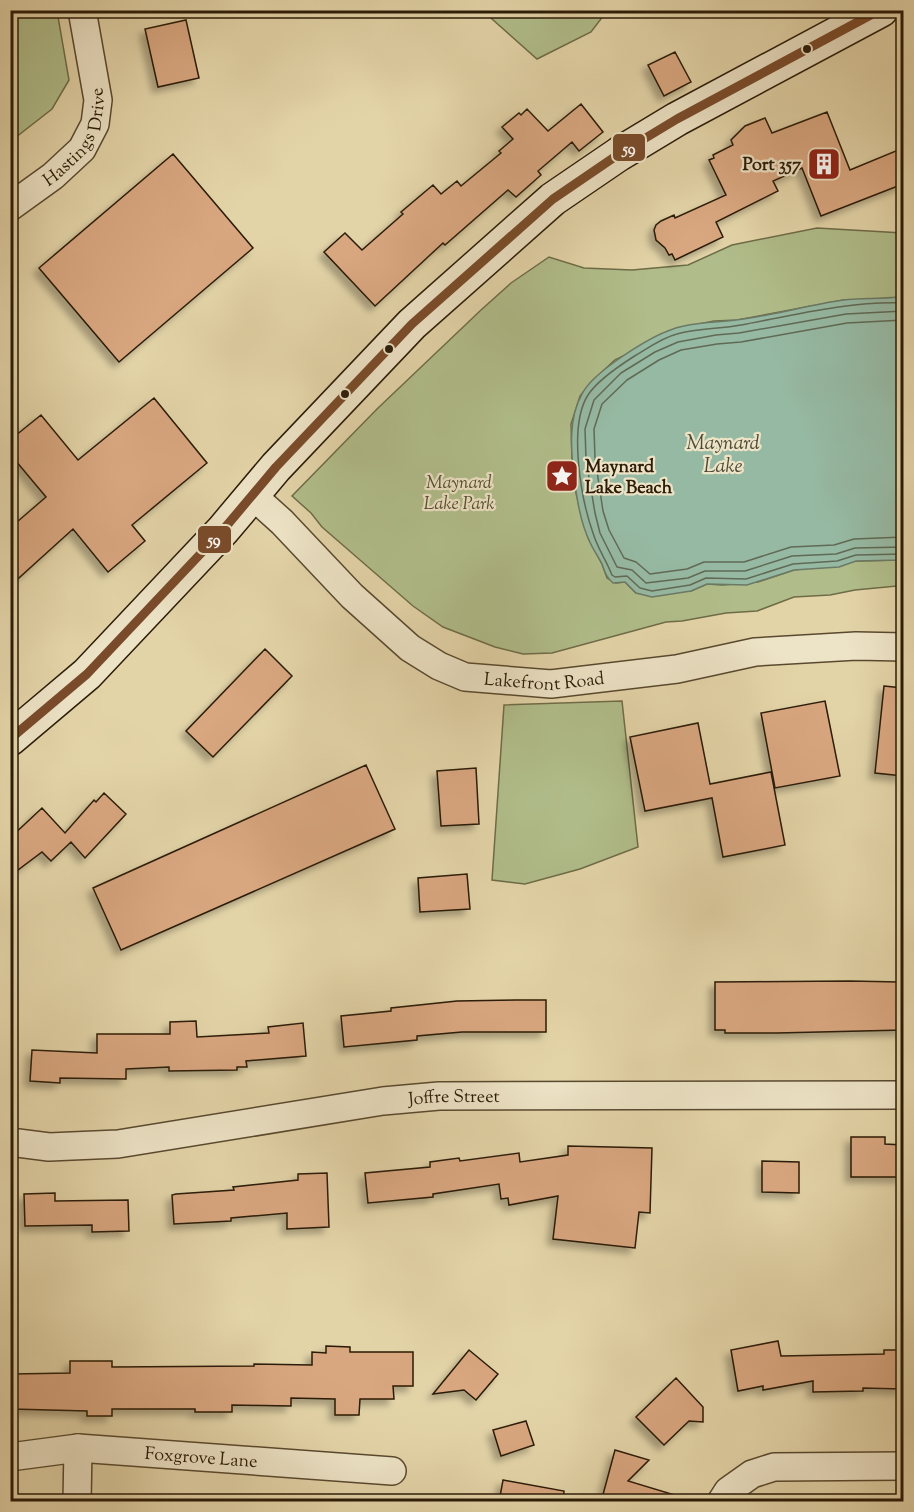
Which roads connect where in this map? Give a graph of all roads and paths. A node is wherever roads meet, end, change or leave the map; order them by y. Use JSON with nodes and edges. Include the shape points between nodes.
{"nodes":[{"id":1,"x":82,"y":10,"type":"edge"},
{"id":2,"x":881,"y":10,"type":"edge"},
{"id":3,"x":10,"y":207,"type":"edge"},
{"id":4,"x":252,"y":495,"type":"junction"},
{"id":5,"x":903,"y":647,"type":"edge"},
{"id":6,"x":10,"y":739,"type":"edge"},
{"id":7,"x":903,"y":1095,"type":"edge"},
{"id":8,"x":10,"y":1142,"type":"edge"},
{"id":9,"x":78,"y":1448,"type":"junction"},
{"id":10,"x":10,"y":1457,"type":"edge"},
{"id":11,"x":903,"y":1466,"type":"edge"},
{"id":12,"x":392,"y":1471,"type":"dead end"},
{"id":13,"x":77,"y":1502,"type":"edge"},
{"id":14,"x":721,"y":1502,"type":"edge"}],
"edges":[{"from":1,"to":3,"type":"street","name":"Hastings Drive","via":[[98,100],[95,124],[82,149]]},
{"from":2,"to":4,"type":"main road","via":[[677,119],[554,199],[412,324]]},
{"from":4,"to":5,"type":"street","name":"Lakefront Road","via":[[410,648],[465,677],[551,684],[677,669],[755,652]]},
{"from":4,"to":6,"type":"main road","via":[[224,530],[87,674]]},
{"from":7,"to":8,"type":"street","name":"Joffre Street","via":[[440,1096],[383,1101],[118,1144],[49,1147]]},
{"from":9,"to":10,"type":"street","name":"Foxgrove Lane"},
{"from":9,"to":12,"type":"street","name":"Foxgrove Lane"},
{"from":9,"to":13,"type":"street"},
{"from":11,"to":14,"type":"street","via":[[774,1467],[752,1474],[728,1491]]}]}
